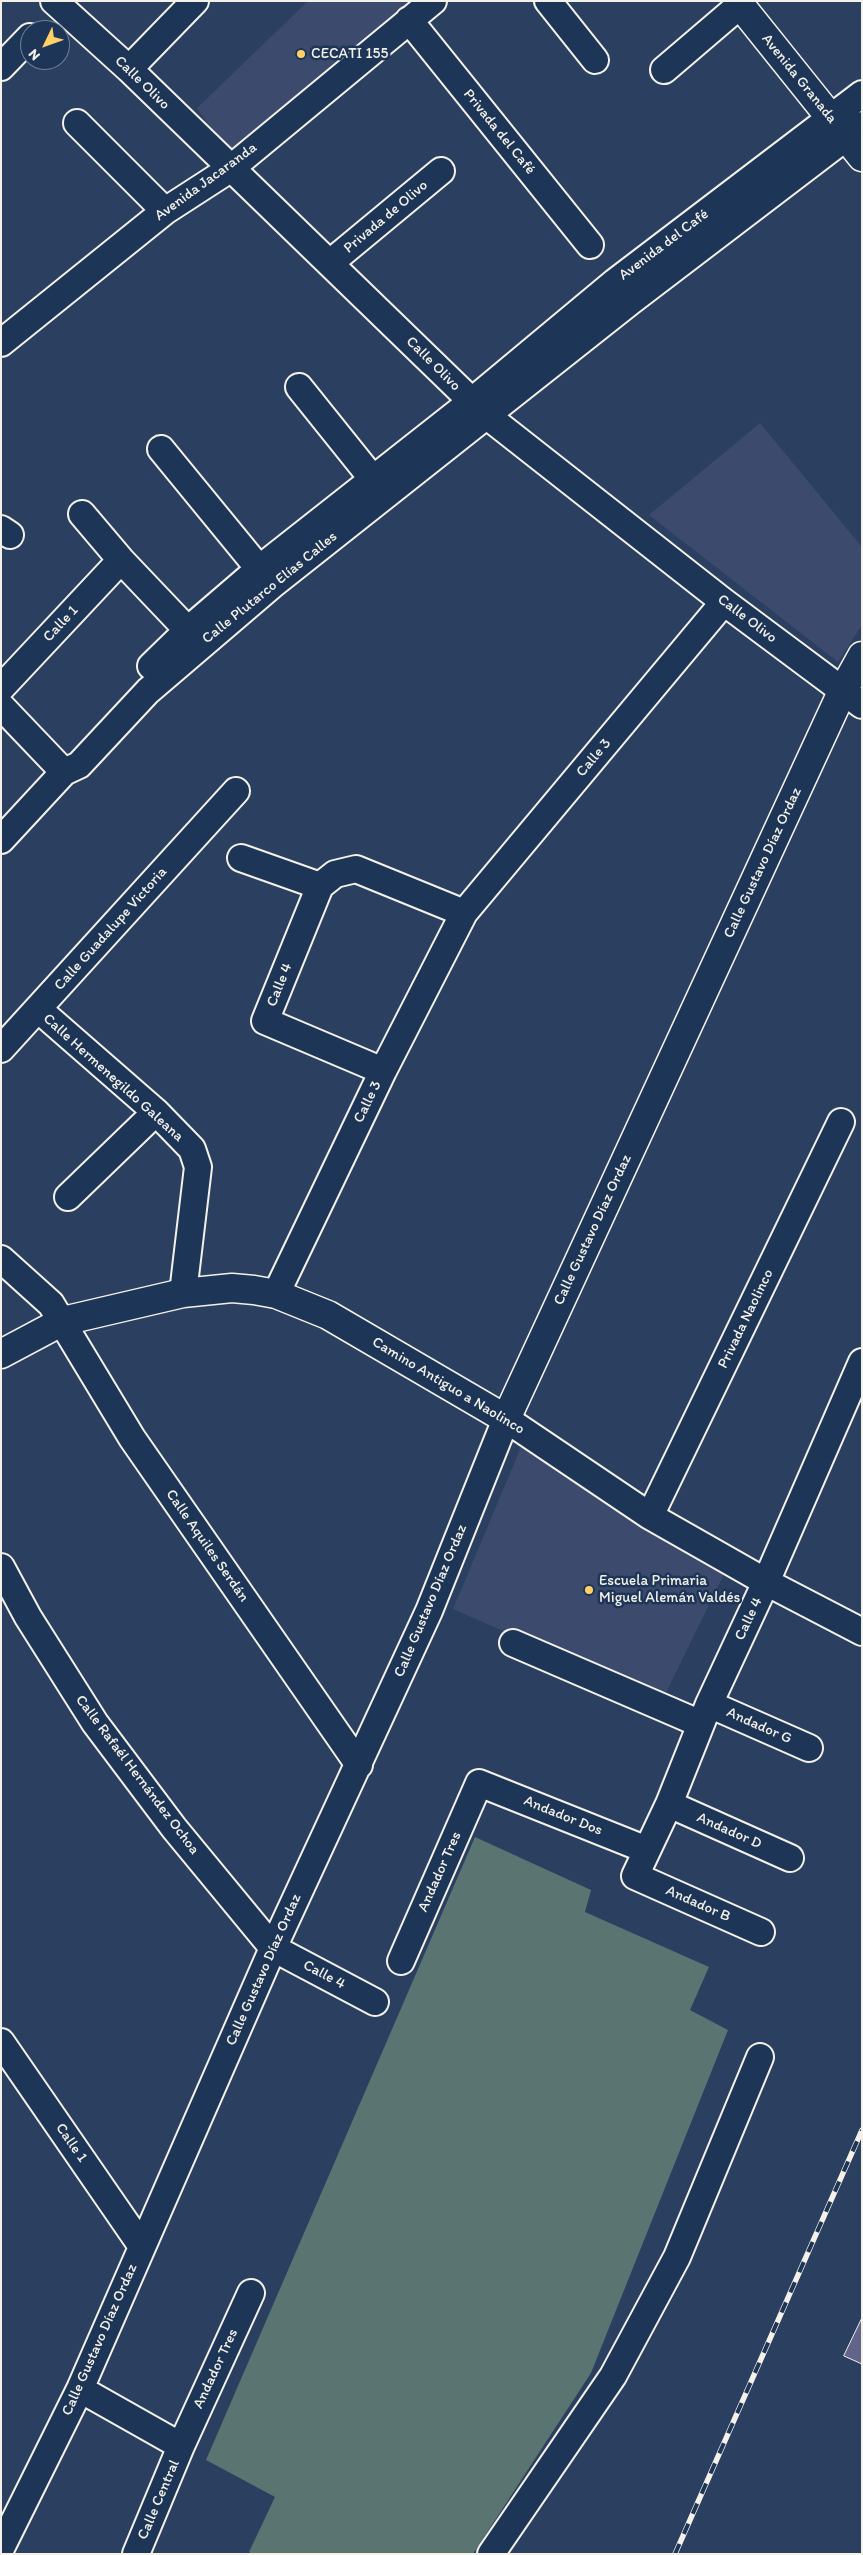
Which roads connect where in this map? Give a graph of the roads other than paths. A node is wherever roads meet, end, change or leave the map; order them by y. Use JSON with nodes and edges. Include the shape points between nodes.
{"nodes":[{"id":1,"x":195,"y":1,"type":"edge"},
{"id":2,"x":432,"y":1,"type":"edge"},
{"id":3,"x":548,"y":1,"type":"edge"},
{"id":4,"x":56,"y":3,"type":"edge"},
{"id":5,"x":738,"y":3,"type":"edge"},
{"id":6,"x":43,"y":20,"type":"edge"},
{"id":7,"x":409,"y":20,"type":"junction"},
{"id":8,"x":20,"y":47,"type":"edge"},
{"id":9,"x":595,"y":60,"type":"dead end"},
{"id":10,"x":1,"y":67,"type":"edge"},
{"id":11,"x":129,"y":70,"type":"junction"},
{"id":12,"x":664,"y":70,"type":"dead end"},
{"id":13,"x":862,"y":94,"type":"edge"},
{"id":14,"x":77,"y":123,"type":"dead end"},
{"id":15,"x":850,"y":135,"type":"edge"},
{"id":16,"x":230,"y":169,"type":"junction"},
{"id":17,"x":441,"y":171,"type":"dead end"},
{"id":18,"x":164,"y":211,"type":"junction"},
{"id":19,"x":590,"y":245,"type":"dead end"},
{"id":20,"x":330,"y":263,"type":"junction"},
{"id":21,"x":1,"y":343,"type":"edge"},
{"id":22,"x":299,"y":387,"type":"dead end"},
{"id":23,"x":478,"y":409,"type":"junction"},
{"id":24,"x":161,"y":449,"type":"dead end"},
{"id":25,"x":372,"y":478,"type":"junction"},
{"id":26,"x":82,"y":514,"type":"dead end"},
{"id":27,"x":121,"y":560,"type":"junction"},
{"id":28,"x":265,"y":577,"type":"junction"},
{"id":29,"x":724,"y":602,"type":"junction"},
{"id":30,"x":195,"y":637,"type":"junction"},
{"id":31,"x":862,"y":656,"type":"edge"},
{"id":32,"x":1,"y":688,"type":"edge"},
{"id":33,"x":852,"y":699,"type":"edge"},
{"id":34,"x":1,"y":706,"type":"edge"},
{"id":35,"x":64,"y":772,"type":"junction"},
{"id":36,"x":236,"y":791,"type":"dead end"},
{"id":37,"x":1,"y":840,"type":"edge"},
{"id":38,"x":241,"y":858,"type":"dead end"},
{"id":39,"x":320,"y":886,"type":"junction"},
{"id":40,"x":464,"y":913,"type":"junction"},
{"id":41,"x":38,"y":1010,"type":"junction"},
{"id":42,"x":1,"y":1049,"type":"edge"},
{"id":43,"x":383,"y":1071,"type":"junction"},
{"id":44,"x":156,"y":1112,"type":"junction"},
{"id":45,"x":841,"y":1122,"type":"dead end"},
{"id":46,"x":68,"y":1197,"type":"dead end"},
{"id":47,"x":1,"y":1259,"type":"edge"},
{"id":48,"x":183,"y":1292,"type":"junction"},
{"id":49,"x":276,"y":1294,"type":"junction"},
{"id":50,"x":63,"y":1321,"type":"junction"},
{"id":51,"x":1,"y":1354,"type":"edge"},
{"id":52,"x":862,"y":1362,"type":"edge"},
{"id":53,"x":506,"y":1419,"type":"junction"},
{"id":54,"x":650,"y":1516,"type":"junction"},
{"id":55,"x":1,"y":1567,"type":"edge"},
{"id":56,"x":766,"y":1582,"type":"junction"},
{"id":57,"x":862,"y":1632,"type":"edge"},
{"id":58,"x":513,"y":1643,"type":"dead end"},
{"id":59,"x":705,"y":1714,"type":"junction"},
{"id":60,"x":809,"y":1748,"type":"dead end"},
{"id":61,"x":359,"y":1765,"type":"junction"},
{"id":62,"x":479,"y":1783,"type":"joint"},
{"id":63,"x":669,"y":1804,"type":"junction"},
{"id":64,"x":647,"y":1850,"type":"junction"},
{"id":65,"x":790,"y":1858,"type":"dead end"},
{"id":66,"x":635,"y":1876,"type":"joint"},
{"id":67,"x":761,"y":1932,"type":"dead end"},
{"id":68,"x":273,"y":1948,"type":"junction"},
{"id":69,"x":401,"y":1961,"type":"dead end"},
{"id":70,"x":375,"y":2002,"type":"dead end"},
{"id":71,"x":1,"y":2042,"type":"edge"},
{"id":72,"x":760,"y":2057,"type":"dead end"},
{"id":73,"x":142,"y":2245,"type":"junction"},
{"id":74,"x":251,"y":2293,"type":"dead end"},
{"id":75,"x":80,"y":2390,"type":"junction"},
{"id":76,"x":181,"y":2446,"type":"junction"},
{"id":77,"x":1,"y":2548,"type":"edge"},
{"id":78,"x":136,"y":2554,"type":"edge"},
{"id":79,"x":490,"y":2554,"type":"edge"}],
"edges":[{"from":1,"to":11,"type":"street"},
{"from":2,"to":7,"type":"street","name":"Avenida Jacaranda"},
{"from":3,"to":9,"type":"street"},
{"from":4,"to":6,"type":"street"},
{"from":4,"to":11,"type":"street","name":"Calle Olivo"},
{"from":5,"to":12,"type":"street"},
{"from":5,"to":15,"type":"main road","name":"Avenida Granada"},
{"from":7,"to":16,"type":"street","name":"Avenida Jacaranda"},
{"from":7,"to":19,"type":"street","name":"Privada del Café"},
{"from":8,"to":10,"type":"street"},
{"from":11,"to":16,"type":"street","name":"Calle Olivo"},
{"from":13,"to":15,"type":"street","name":"Avenida del Café"},
{"from":14,"to":18,"type":"street"},
{"from":15,"to":23,"type":"street","name":"Avenida del Café","via":[[623,292]]},
{"from":16,"to":18,"type":"street","name":"Avenida Jacaranda"},
{"from":16,"to":20,"type":"street","name":"Calle Olivo"},
{"from":17,"to":20,"type":"street","name":"Privada de Olivo"},
{"from":18,"to":21,"type":"street","name":"Avenida Jacaranda"},
{"from":20,"to":23,"type":"street","name":"Calle Olivo"},
{"from":22,"to":25,"type":"street"},
{"from":23,"to":25,"type":"street","name":"Calle Plutarco Elías Calles"},
{"from":23,"to":28,"type":"street","name":"Calle Plutarco Elías Calles"},
{"from":23,"to":29,"type":"street","name":"Calle Olivo"},
{"from":24,"to":28,"type":"street"},
{"from":25,"to":28,"type":"street","name":"Calle Plutarco Elías Calles"},
{"from":26,"to":27,"type":"street"},
{"from":27,"to":30,"type":"street"},
{"from":27,"to":32,"type":"street","name":"Calle 1"},
{"from":28,"to":30,"type":"street","name":"Calle Plutarco Elías Calles"},
{"from":29,"to":33,"type":"street","name":"Calle Olivo"},
{"from":29,"to":40,"type":"street","name":"Calle 3"},
{"from":30,"to":35,"type":"street","name":"Calle Plutarco Elías Calles","via":[[79,765]]},
{"from":31,"to":33,"type":"main road","name":"Calle Gustavo Díaz Ordaz"},
{"from":33,"to":53,"type":"main road","name":"Calle Gustavo Díaz Ordaz"},
{"from":34,"to":35,"type":"street"},
{"from":35,"to":37,"type":"street","name":"Calle Plutarco Elías Calles"},
{"from":36,"to":41,"type":"street","name":"Calle Guadalupe Victoria"},
{"from":38,"to":39,"type":"street"},
{"from":39,"to":40,"type":"street","via":[[335,874],[356,869]]},
{"from":39,"to":43,"type":"street","name":"Calle 4","via":[[265,1021]]},
{"from":40,"to":43,"type":"street","name":"Calle 3"},
{"from":41,"to":42,"type":"street","name":"Calle Guadalupe Victoria"},
{"from":41,"to":44,"type":"street","name":"Calle Hermenegildo Galeana"},
{"from":43,"to":49,"type":"street","name":"Calle 3"},
{"from":44,"to":46,"type":"street"},
{"from":44,"to":48,"type":"street","name":"Calle Hermenegildo Galeana","via":[[192,1149],[198,1167]]},
{"from":45,"to":54,"type":"street","name":"Privada Naolinco"},
{"from":47,"to":50,"type":"street","name":"Calle Aquiles Serdán","via":[[44,1296]]},
{"from":48,"to":49,"type":"main road","name":"Camino Antiguo a Naolinco","via":[[232,1288]]},
{"from":48,"to":50,"type":"main road","name":"Camino Antiguo a Naolinco"},
{"from":49,"to":53,"type":"main road","name":"Camino Antiguo a Naolinco","via":[[328,1315]]},
{"from":50,"to":51,"type":"main road","name":"Camino Antiguo a Naolinco"},
{"from":50,"to":61,"type":"street","name":"Calle Aquiles Serdán","via":[[132,1438]]},
{"from":52,"to":56,"type":"street","name":"Calle 4"},
{"from":53,"to":54,"type":"street","name":"Camino Antiguo a Naolinco"},
{"from":53,"to":61,"type":"street","name":"Calle Gustavo Díaz Ordaz","via":[[429,1611]]},
{"from":54,"to":56,"type":"street","name":"Camino Antiguo a Naolinco"},
{"from":55,"to":68,"type":"street","name":"Calle Rafaél Hernández Ochoa","via":[[28,1617],[95,1723],[174,1828]]},
{"from":56,"to":57,"type":"street","name":"Camino Antiguo a Naolinco"},
{"from":56,"to":59,"type":"street","name":"Calle 4"},
{"from":58,"to":59,"type":"street","name":"Andador G"},
{"from":59,"to":60,"type":"street","name":"Andador G"},
{"from":59,"to":63,"type":"street","name":"Calle 4"},
{"from":61,"to":68,"type":"street","name":"Calle Gustavo Díaz Ordaz"},
{"from":62,"to":64,"type":"street","name":"Andador Dos"},
{"from":62,"to":69,"type":"street","name":"Andador Tres"},
{"from":63,"to":64,"type":"street","name":"Calle 4"},
{"from":63,"to":65,"type":"street","name":"Andador D"},
{"from":64,"to":66,"type":"street","name":"Calle 4"},
{"from":66,"to":67,"type":"street","name":"Andador B"},
{"from":68,"to":70,"type":"street","name":"Calle 4"},
{"from":68,"to":73,"type":"street","name":"Calle Gustavo Díaz Ordaz"},
{"from":71,"to":73,"type":"street","name":"Calle 1"},
{"from":72,"to":79,"type":"street","via":[[677,2256],[613,2376]]},
{"from":73,"to":75,"type":"street","name":"Calle Gustavo Díaz Ordaz"},
{"from":74,"to":76,"type":"street","name":"Andador Tres"},
{"from":75,"to":76,"type":"street"},
{"from":75,"to":77,"type":"street","name":"Calle Gustavo Díaz Ordaz"},
{"from":76,"to":78,"type":"street","name":"Calle Central"}]}
